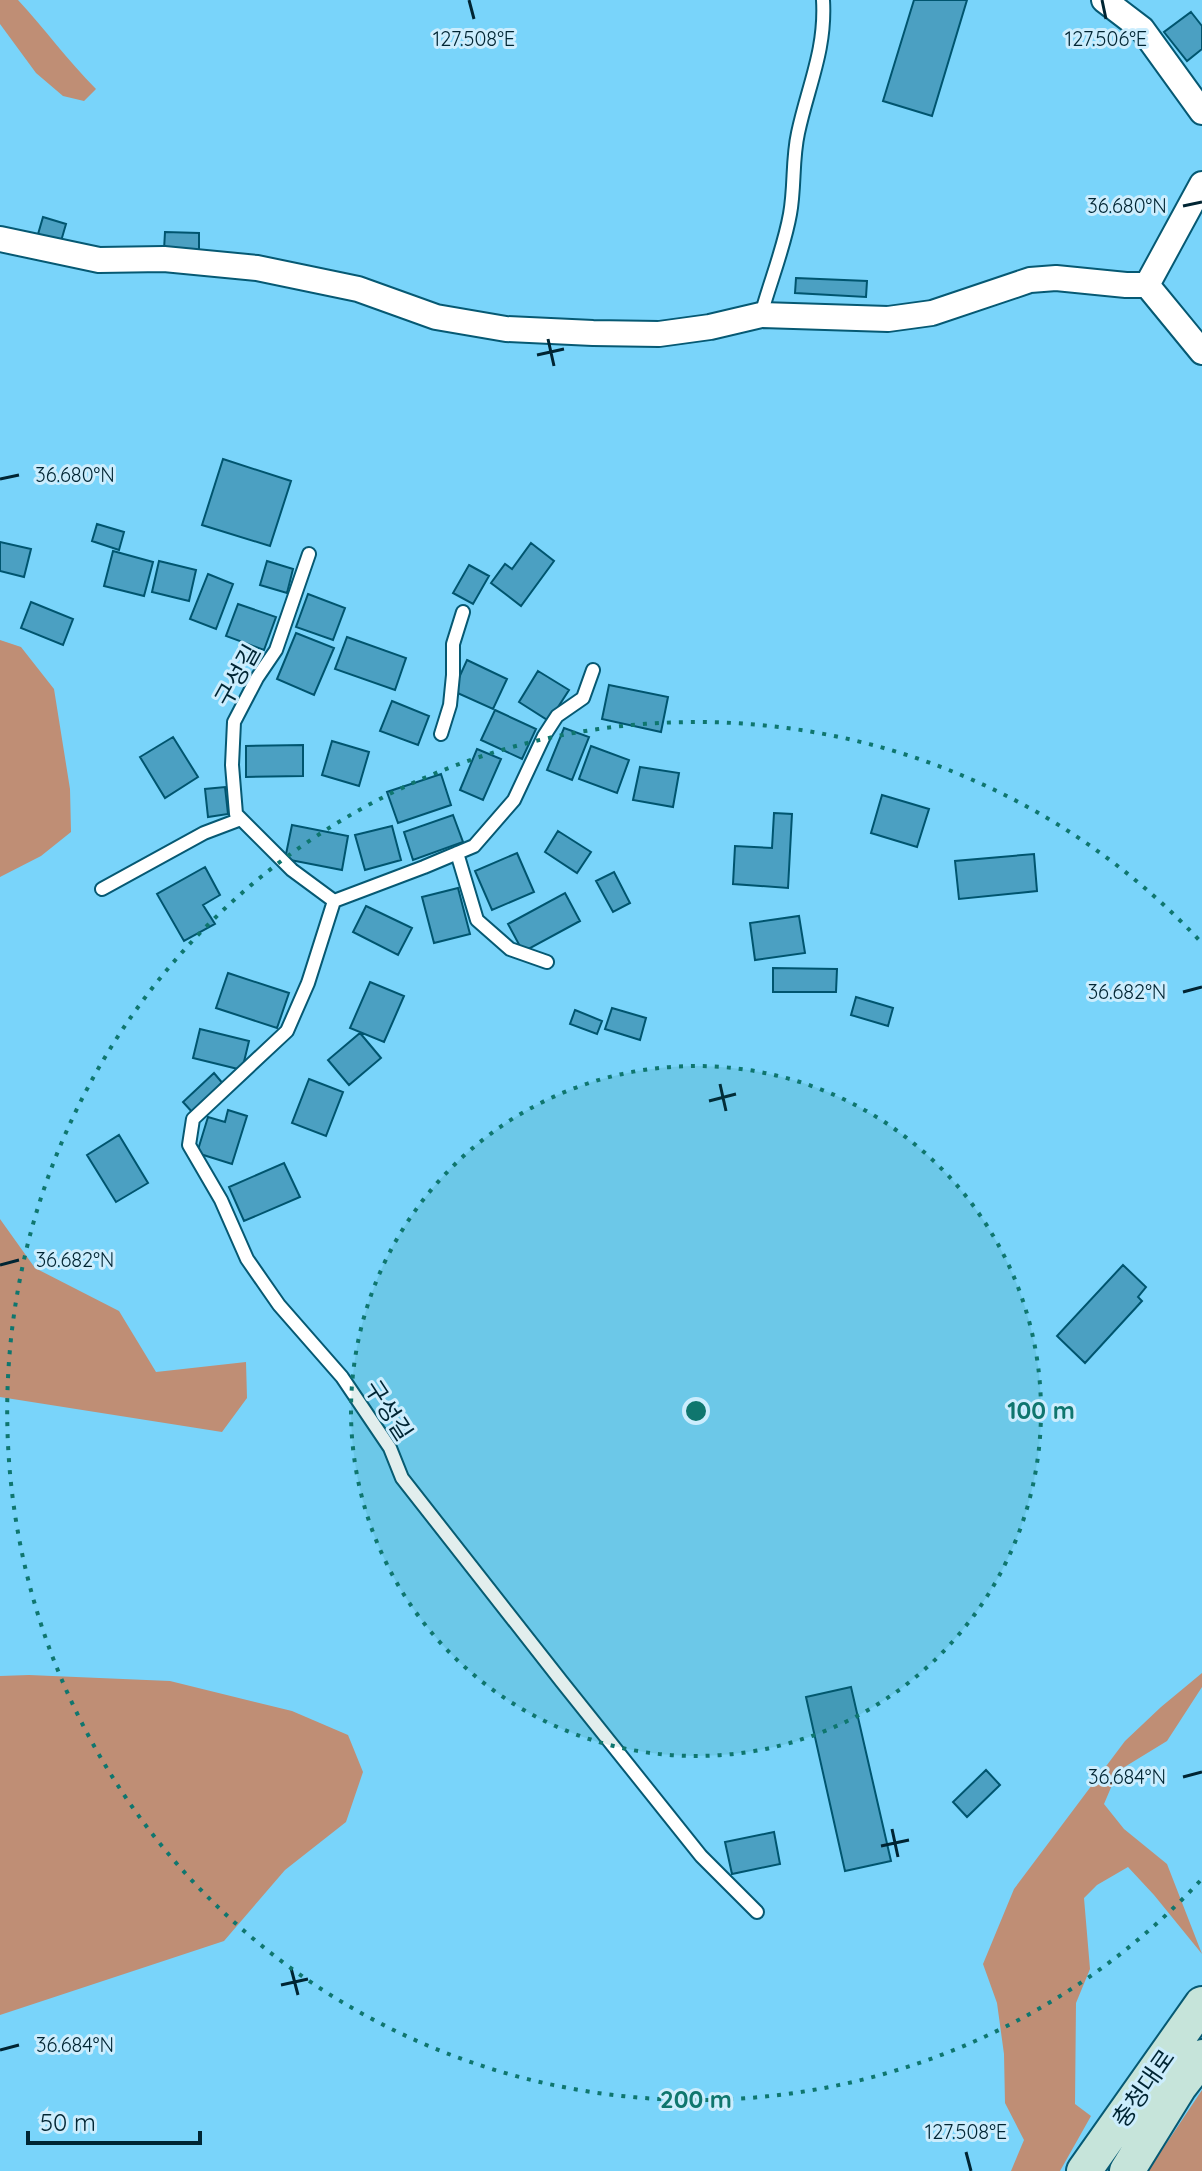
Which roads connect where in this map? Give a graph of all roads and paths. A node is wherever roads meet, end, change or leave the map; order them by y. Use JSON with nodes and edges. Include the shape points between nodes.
{"nodes":[{"id":1,"x":823,"y":0,"type":"edge"},
{"id":2,"x":1104,"y":0,"type":"edge"},
{"id":3,"x":1202,"y":112,"type":"edge"},
{"id":4,"x":1202,"y":184,"type":"edge"},
{"id":5,"x":0,"y":239,"type":"edge"},
{"id":6,"x":1147,"y":285,"type":"junction"},
{"id":7,"x":761,"y":315,"type":"junction"},
{"id":8,"x":1202,"y":352,"type":"edge"},
{"id":9,"x":309,"y":554,"type":"dead end"},
{"id":10,"x":463,"y":612,"type":"dead end"},
{"id":11,"x":593,"y":670,"type":"dead end"},
{"id":12,"x":441,"y":734,"type":"dead end"},
{"id":13,"x":241,"y":819,"type":"junction"},
{"id":14,"x":457,"y":853,"type":"junction"},
{"id":15,"x":102,"y":889,"type":"dead end"},
{"id":16,"x":334,"y":901,"type":"junction"},
{"id":17,"x":547,"y":962,"type":"dead end"},
{"id":18,"x":757,"y":1912,"type":"dead end"},
{"id":19,"x":1202,"y":2004,"type":"edge"},
{"id":20,"x":1202,"y":2057,"type":"edge"},
{"id":21,"x":1084,"y":2171,"type":"edge"},
{"id":22,"x":1127,"y":2171,"type":"edge"}],
"edges":[{"from":1,"to":7,"type":"lane","via":[[823,33],[794,153],[790,214]]},
{"from":2,"to":3,"type":"street","via":[[1142,29]]},
{"from":4,"to":6,"type":"street"},
{"from":5,"to":7,"type":"street","via":[[99,260],[164,259],[257,268],[358,289],[436,317],[506,329],[659,334]]},
{"from":6,"to":7,"type":"street","via":[[1030,280],[932,313],[888,319]]},
{"from":6,"to":8,"type":"street"},
{"from":9,"to":13,"type":"lane","name":"구성길","via":[[276,650],[234,722],[232,765],[236,814]]},
{"from":10,"to":12,"type":"lane","via":[[453,644],[450,705]]},
{"from":11,"to":14,"type":"lane","via":[[583,698],[557,716],[544,736],[514,800],[474,846]]},
{"from":13,"to":15,"type":"lane","via":[[204,833]]},
{"from":13,"to":16,"type":"lane","via":[[292,870]]},
{"from":14,"to":16,"type":"lane"},
{"from":14,"to":17,"type":"lane","via":[[477,920],[510,949]]},
{"from":16,"to":18,"type":"lane","name":"구성길","via":[[287,1031],[193,1119],[189,1145],[247,1259],[342,1377],[390,1448],[402,1478],[701,1856]]},
{"from":19,"to":21,"type":"main road","name":"충청대로"},
{"from":20,"to":22,"type":"main road","name":"충청대로"}]}
